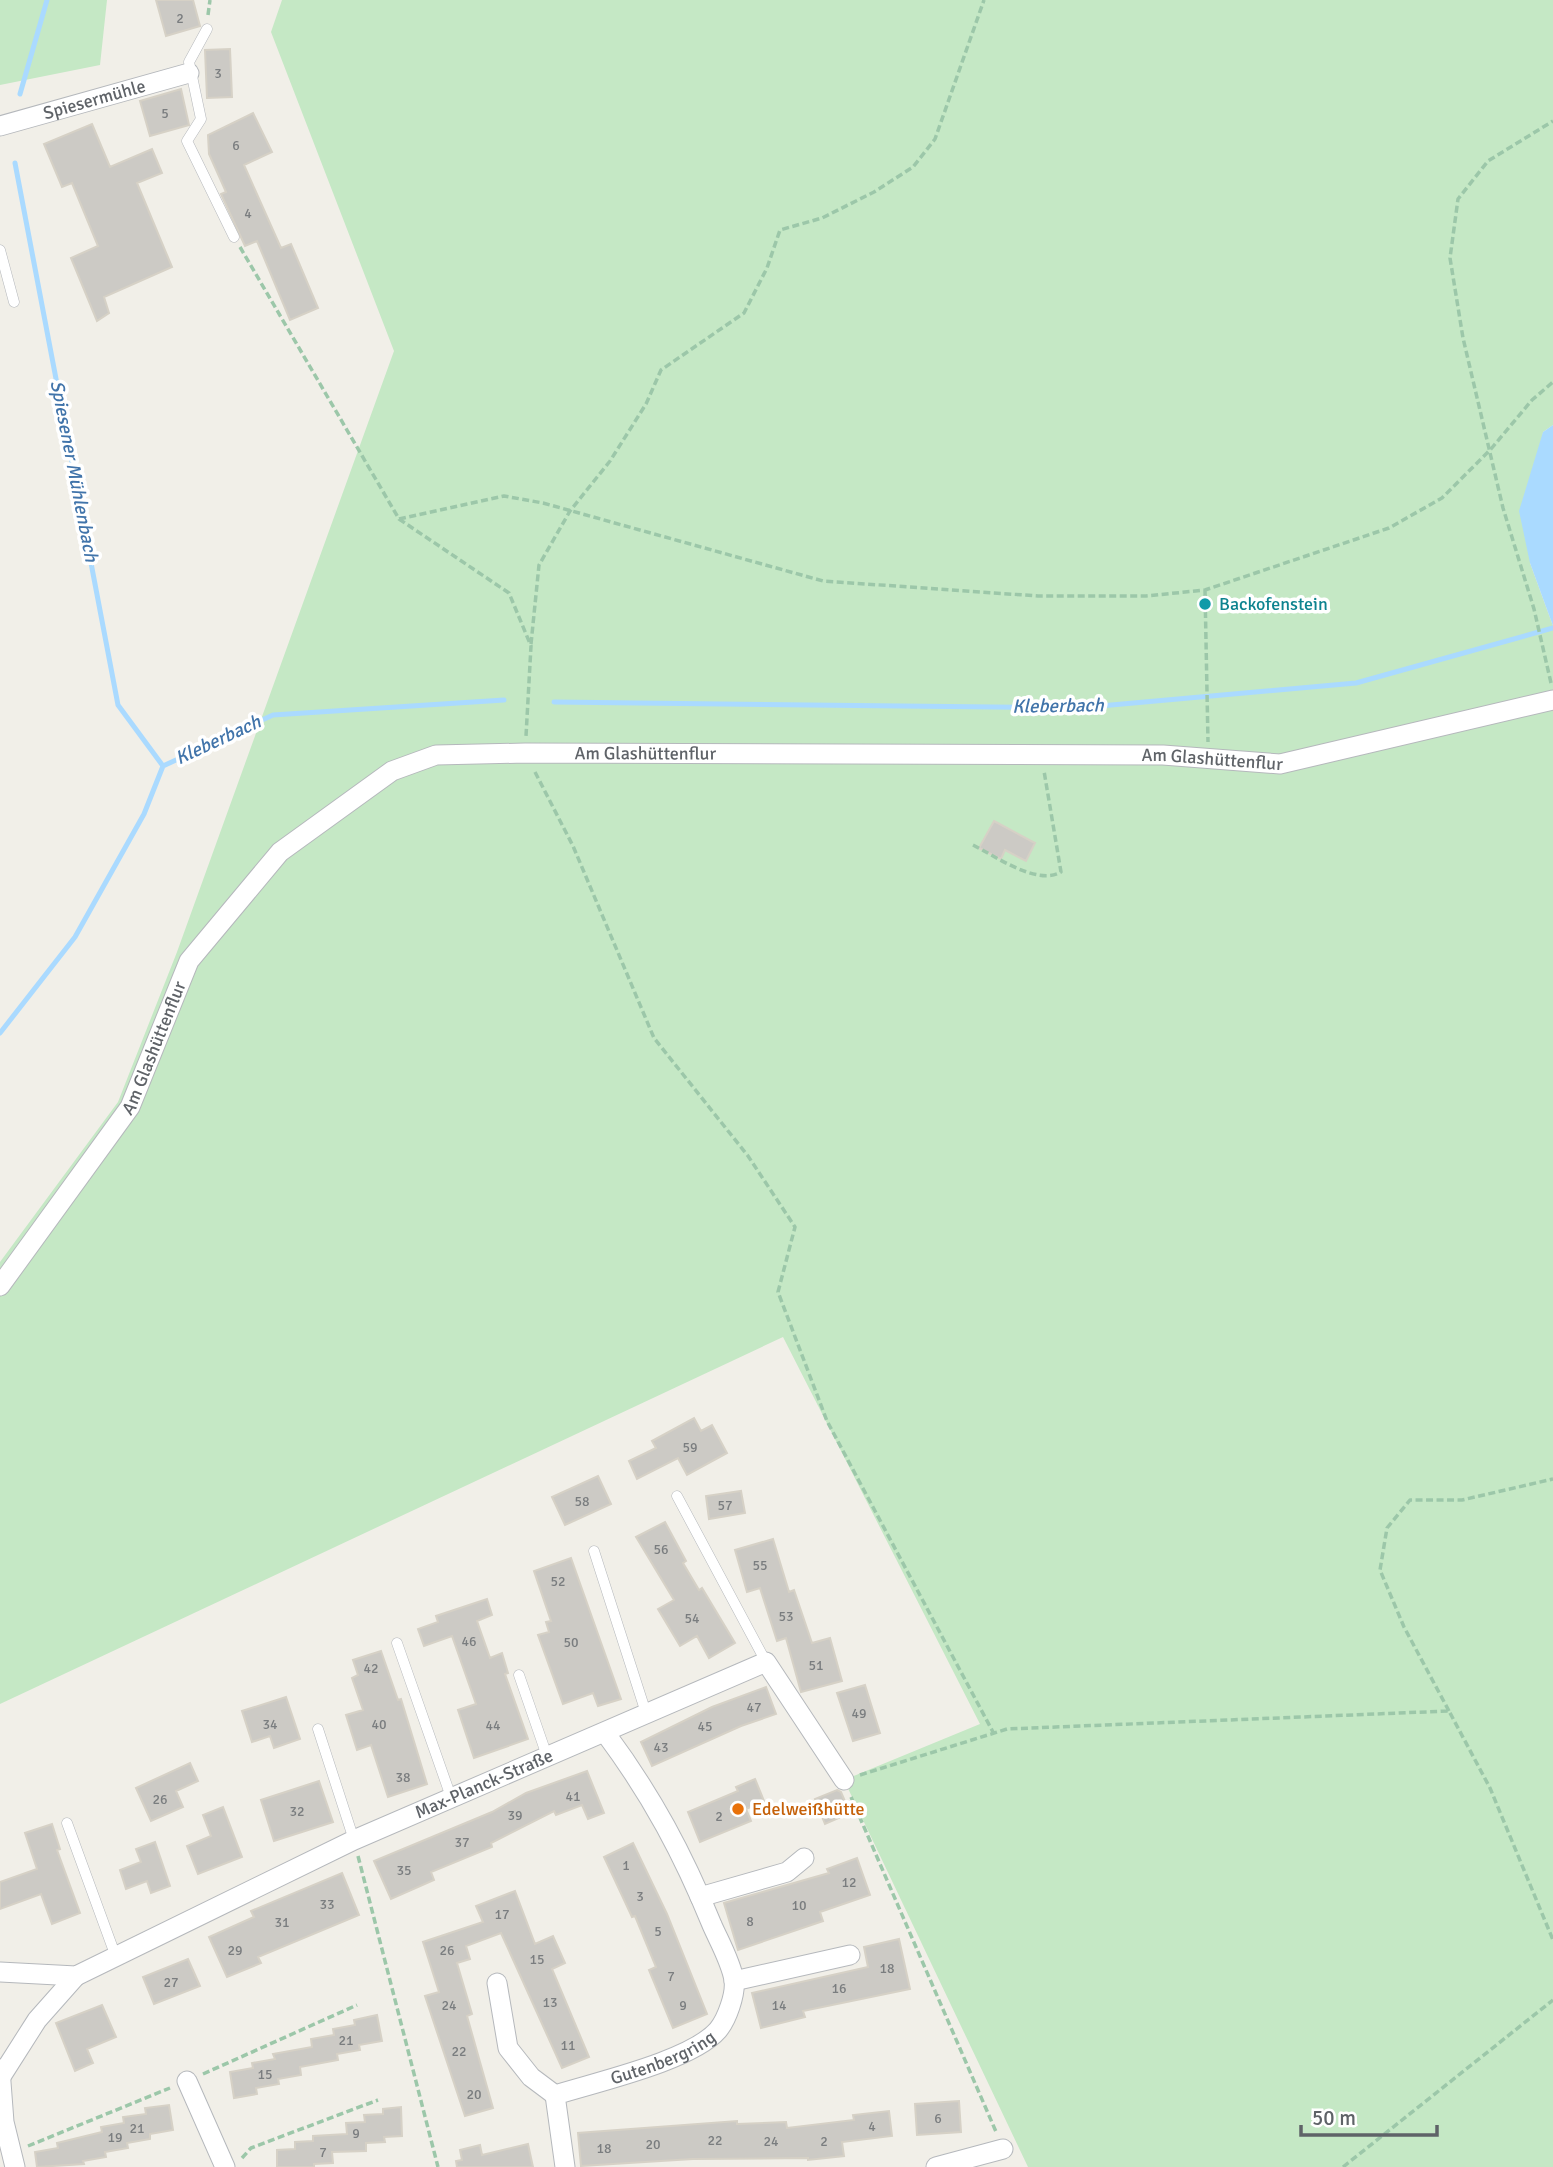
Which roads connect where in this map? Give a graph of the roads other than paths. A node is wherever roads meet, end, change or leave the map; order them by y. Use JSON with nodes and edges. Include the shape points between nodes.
{"nodes":[{"id":1,"x":206,"y":29,"type":"dead end"},
{"id":2,"x":189,"y":73,"type":"junction"},
{"id":3,"x":0,"y":126,"type":"edge"},
{"id":4,"x":233,"y":237,"type":"road end"},
{"id":5,"x":0,"y":250,"type":"edge"},
{"id":6,"x":13,"y":302,"type":"dead end"},
{"id":7,"x":1552,"y":691,"type":"edge"},
{"id":8,"x":0,"y":1286,"type":"edge"},
{"id":9,"x":677,"y":1496,"type":"dead end"},
{"id":10,"x":594,"y":1551,"type":"dead end"},
{"id":11,"x":397,"y":1643,"type":"dead end"},
{"id":12,"x":766,"y":1662,"type":"junction"},
{"id":13,"x":519,"y":1675,"type":"dead end"},
{"id":14,"x":647,"y":1716,"type":"junction"},
{"id":15,"x":318,"y":1729,"type":"dead end"},
{"id":16,"x":606,"y":1734,"type":"junction"},
{"id":17,"x":547,"y":1756,"type":"junction"},
{"id":18,"x":844,"y":1780,"type":"road end"},
{"id":19,"x":451,"y":1797,"type":"junction"},
{"id":20,"x":67,"y":1823,"type":"dead end"},
{"id":21,"x":354,"y":1840,"type":"junction"},
{"id":22,"x":804,"y":1858,"type":"dead end"},
{"id":23,"x":700,"y":1897,"type":"junction"},
{"id":24,"x":850,"y":1955,"type":"dead end"},
{"id":25,"x":117,"y":1958,"type":"junction"},
{"id":26,"x":0,"y":1972,"type":"edge"},
{"id":27,"x":76,"y":1976,"type":"junction"},
{"id":28,"x":734,"y":1981,"type":"junction"},
{"id":29,"x":497,"y":1983,"type":"dead end"},
{"id":30,"x":1,"y":2072,"type":"edge"},
{"id":31,"x":187,"y":2081,"type":"road end"},
{"id":32,"x":555,"y":2095,"type":"junction"},
{"id":33,"x":1003,"y":2149,"type":"road end"},
{"id":34,"x":13,"y":2160,"type":"edge"},
{"id":35,"x":226,"y":2167,"type":"edge"},
{"id":36,"x":565,"y":2167,"type":"edge"},
{"id":37,"x":936,"y":2167,"type":"edge"}],
"edges":[{"from":1,"to":2,"type":"lane","via":[[189,62]]},
{"from":2,"to":3,"type":"street","name":"Spiesermühle"},
{"from":2,"to":4,"type":"lane","via":[[201,119],[187,141]]},
{"from":5,"to":6,"type":"lane"},
{"from":7,"to":8,"type":"street","name":"Am Glashüttenflur","via":[[1280,764],[1163,755],[525,753],[436,755],[392,771],[280,852],[189,961],[130,1107]]},
{"from":9,"to":12,"type":"lane"},
{"from":10,"to":14,"type":"lane"},
{"from":11,"to":19,"type":"lane"},
{"from":12,"to":14,"type":"street","name":"Max-Planck-Straße"},
{"from":12,"to":18,"type":"street"},
{"from":13,"to":17,"type":"lane"},
{"from":14,"to":16,"type":"street","name":"Max-Planck-Straße"},
{"from":15,"to":21,"type":"lane"},
{"from":16,"to":17,"type":"street","name":"Max-Planck-Straße"},
{"from":16,"to":23,"type":"street","via":[[638,1777],[677,1844]]},
{"from":17,"to":19,"type":"street","name":"Max-Planck-Straße"},
{"from":19,"to":21,"type":"street","name":"Max-Planck-Straße"},
{"from":20,"to":25,"type":"lane"},
{"from":21,"to":25,"type":"street","name":"Max-Planck-Straße"},
{"from":22,"to":23,"type":"street","via":[[787,1872]]},
{"from":23,"to":28,"type":"street"},
{"from":24,"to":28,"type":"street"},
{"from":25,"to":27,"type":"street","name":"Max-Planck-Straße"},
{"from":26,"to":27,"type":"street","name":"Max-Planck-Straße"},
{"from":27,"to":30,"type":"street","name":"Max-Planck-Straße","via":[[37,2020]]},
{"from":28,"to":32,"type":"street","name":"Gutenbergring","via":[[729,2010],[719,2029],[700,2045]]},
{"from":29,"to":32,"type":"street","via":[[508,2048],[531,2077]]},
{"from":30,"to":34,"type":"street","via":[[1,2099]]},
{"from":31,"to":35,"type":"street"},
{"from":32,"to":36,"type":"street"},
{"from":33,"to":37,"type":"street"}]}
